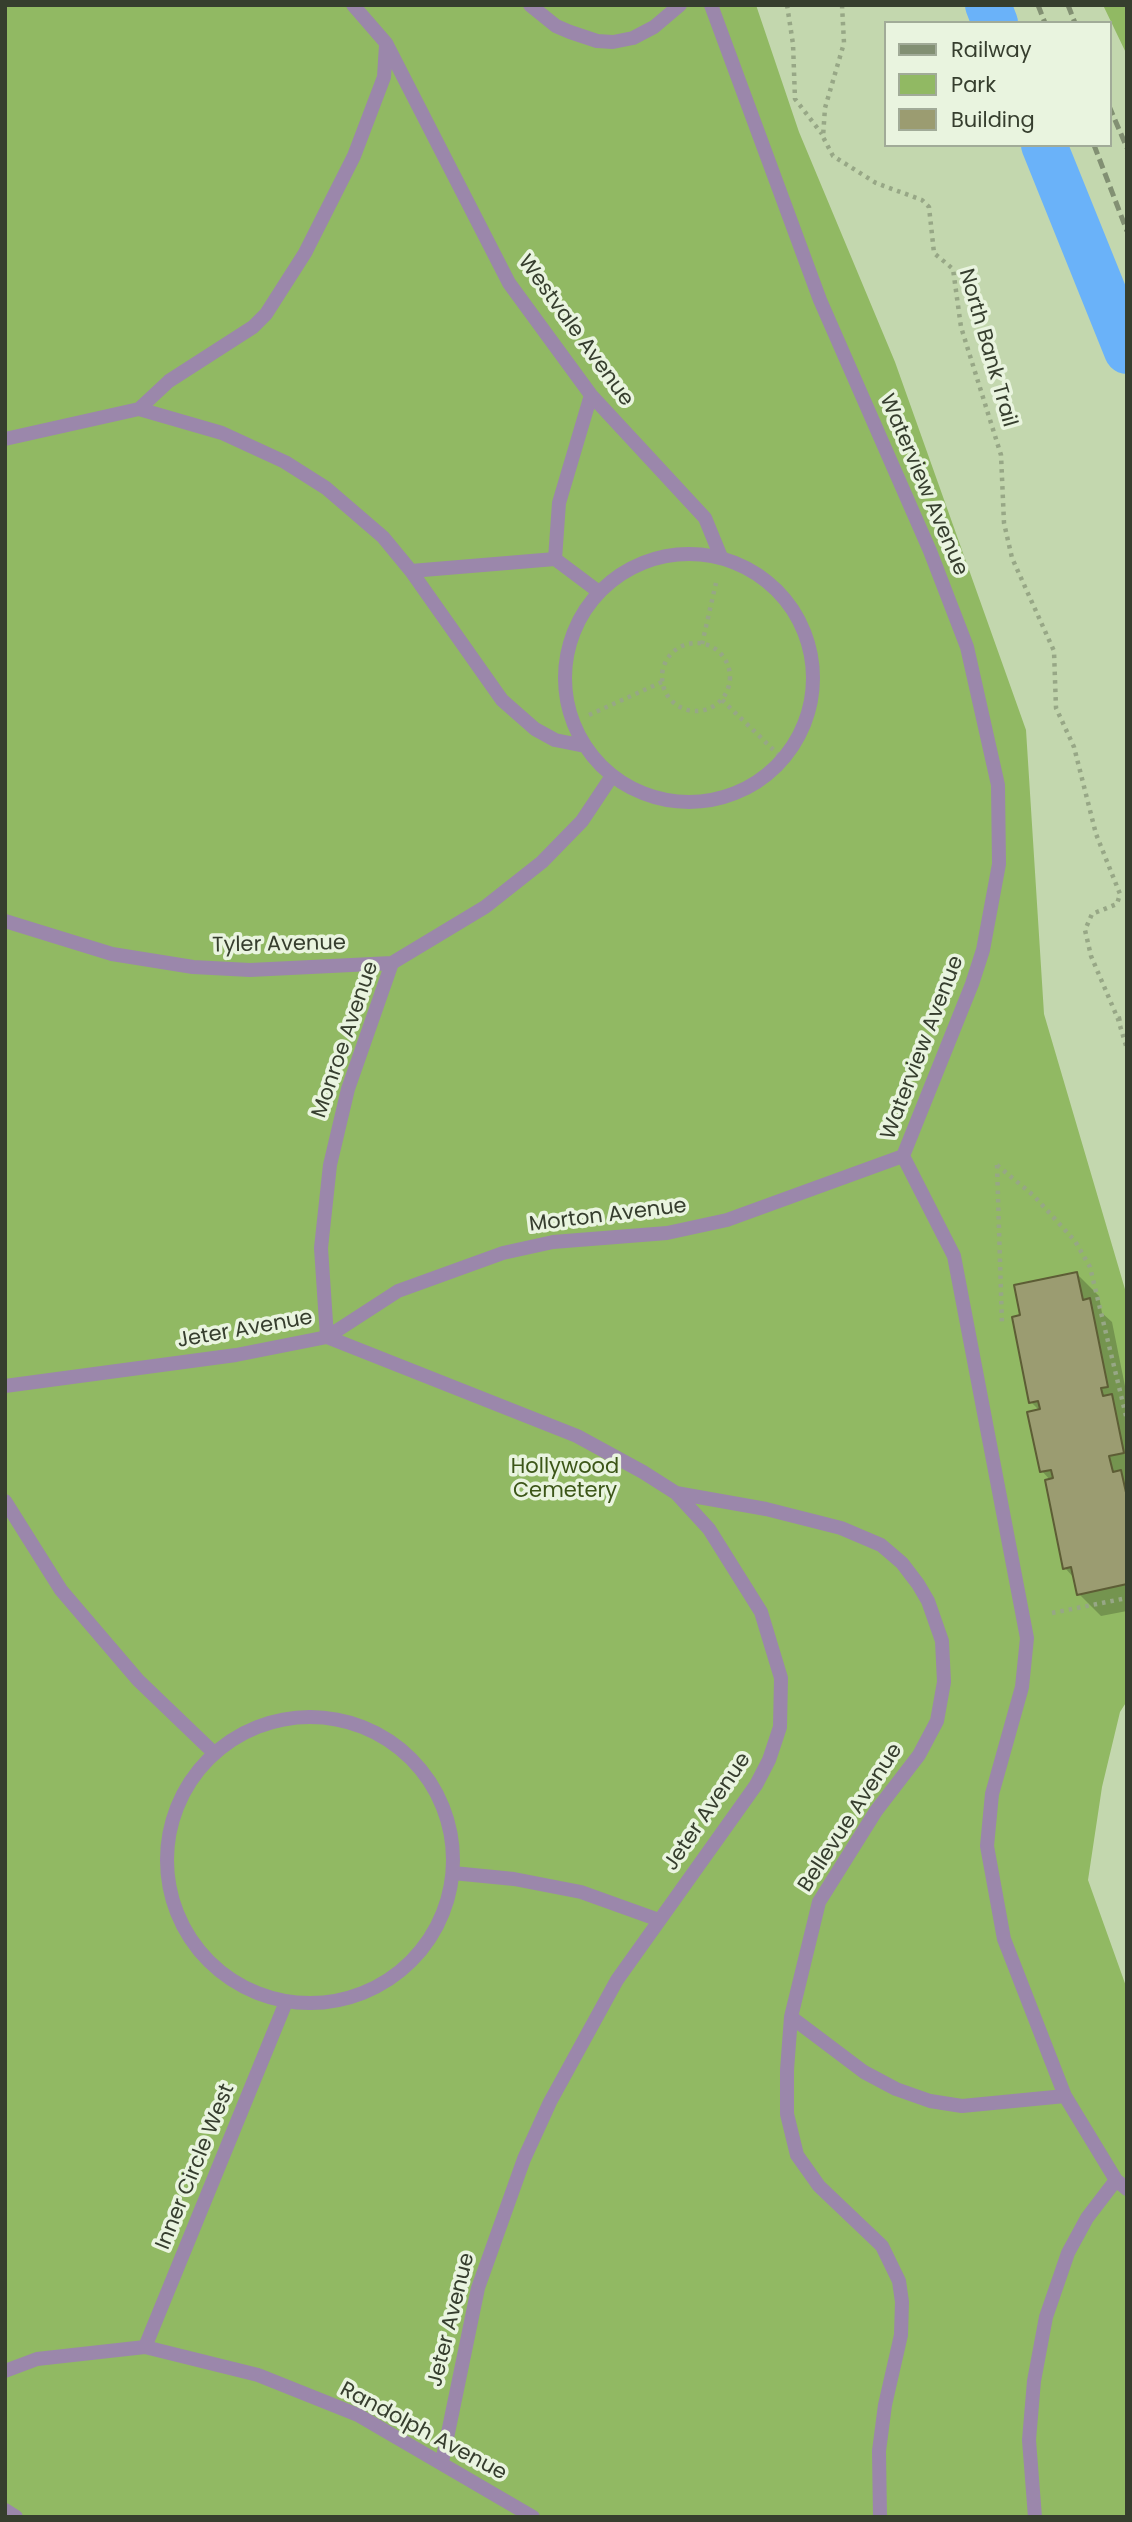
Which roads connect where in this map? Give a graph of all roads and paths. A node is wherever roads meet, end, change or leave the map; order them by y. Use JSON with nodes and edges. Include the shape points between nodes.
{"nodes":[{"id":1,"x":353,"y":5,"type":"edge"},
{"id":2,"x":530,"y":5,"type":"edge"},
{"id":3,"x":680,"y":5,"type":"edge"},
{"id":4,"x":711,"y":5,"type":"edge"},
{"id":5,"x":787,"y":5,"type":"edge"},
{"id":6,"x":842,"y":5,"type":"edge"},
{"id":7,"x":386,"y":43,"type":"junction"},
{"id":8,"x":823,"y":136,"type":"junction"},
{"id":9,"x":591,"y":395,"type":"junction"},
{"id":10,"x":139,"y":409,"type":"junction"},
{"id":11,"x":5,"y":439,"type":"edge"},
{"id":12,"x":721,"y":557,"type":"junction"},
{"id":13,"x":555,"y":559,"type":"junction"},
{"id":14,"x":411,"y":571,"type":"junction"},
{"id":15,"x":599,"y":592,"type":"junction"},
{"id":16,"x":702,"y":643,"type":"junction"},
{"id":17,"x":662,"y":682,"type":"junction"},
{"id":18,"x":722,"y":700,"type":"junction"},
{"id":19,"x":573,"y":722,"type":"junction"},
{"id":20,"x":586,"y":746,"type":"junction"},
{"id":21,"x":783,"y":759,"type":"junction"},
{"id":22,"x":612,"y":776,"type":"junction"},
{"id":23,"x":5,"y":921,"type":"edge"},
{"id":24,"x":392,"y":962,"type":"junction"},
{"id":25,"x":1127,"y":1017,"type":"edge"},
{"id":26,"x":1118,"y":1019,"type":"junction"},
{"id":27,"x":1127,"y":1049,"type":"edge"},
{"id":28,"x":903,"y":1156,"type":"junction"},
{"id":29,"x":1002,"y":1325,"type":"dead end"},
{"id":30,"x":327,"y":1337,"type":"junction"},
{"id":31,"x":5,"y":1386,"type":"edge"},
{"id":32,"x":1127,"y":1420,"type":"edge"},
{"id":33,"x":676,"y":1493,"type":"junction"},
{"id":34,"x":5,"y":1502,"type":"edge"},
{"id":35,"x":1127,"y":1598,"type":"edge"},
{"id":36,"x":1023,"y":1618,"type":"junction"},
{"id":37,"x":214,"y":1752,"type":"junction"},
{"id":38,"x":453,"y":1872,"type":"junction"},
{"id":39,"x":659,"y":1920,"type":"junction"},
{"id":40,"x":286,"y":2002,"type":"junction"},
{"id":41,"x":791,"y":2017,"type":"junction"},
{"id":42,"x":1065,"y":2096,"type":"junction"},
{"id":43,"x":1121,"y":2184,"type":"edge"},
{"id":44,"x":145,"y":2347,"type":"junction"},
{"id":45,"x":5,"y":2371,"type":"edge"},
{"id":46,"x":442,"y":2462,"type":"junction"},
{"id":47,"x":5,"y":2510,"type":"edge"},
{"id":48,"x":16,"y":2517,"type":"edge"},
{"id":49,"x":533,"y":2517,"type":"edge"},
{"id":50,"x":880,"y":2517,"type":"edge"},
{"id":51,"x":1035,"y":2517,"type":"edge"}],
"edges":[{"from":1,"to":7,"type":"lane","name":"Westvale Avenue"},
{"from":2,"to":3,"type":"lane","via":[[570,33],[613,42],[654,27]]},
{"from":4,"to":28,"type":"lane","name":"Waterview Avenue","via":[[820,300],[967,647],[998,785],[999,864],[983,950]]},
{"from":5,"to":8,"type":"path","name":"North Bank Trail","via":[[795,99]]},
{"from":6,"to":8,"type":"path","via":[[844,43],[825,108]]},
{"from":7,"to":9,"type":"lane","name":"Westvale Avenue","via":[[509,283]]},
{"from":7,"to":10,"type":"lane","via":[[384,77],[354,156],[305,253],[267,314],[169,381]]},
{"from":8,"to":26,"type":"path","name":"North Bank Trail","via":[[833,156],[876,183],[922,200],[929,208],[934,253],[953,269],[961,327],[1001,455],[1004,523],[1012,558],[1054,651],[1056,708],[1074,747],[1096,834],[1121,894],[1116,904],[1098,910],[1085,930]]},
{"from":9,"to":12,"type":"lane","name":"Westvale Avenue","via":[[705,518]]},
{"from":9,"to":13,"type":"lane","via":[[559,503]]},
{"from":10,"to":11,"type":"lane"},
{"from":10,"to":14,"type":"lane","via":[[222,433],[285,463],[351,507]]},
{"from":12,"to":15,"type":"lane","via":[[688,553],[656,558],[625,571]]},
{"from":12,"to":16,"type":"path"},
{"from":12,"to":21,"type":"lane","via":[[771,584],[790,604],[809,647],[813,684],[808,712]]},
{"from":13,"to":14,"type":"lane"},
{"from":13,"to":15,"type":"lane"},
{"from":14,"to":20,"type":"lane","via":[[502,700],[555,740]]},
{"from":15,"to":19,"type":"lane","via":[[585,610],[568,653],[565,677]]},
{"from":16,"to":17,"type":"path","via":[[672,652],[665,661]]},
{"from":16,"to":18,"type":"path","via":[[720,653],[730,671]]},
{"from":17,"to":18,"type":"path","via":[[672,702],[692,712],[713,708]]},
{"from":17,"to":19,"type":"path"},
{"from":18,"to":21,"type":"path"},
{"from":19,"to":20,"type":"lane"},
{"from":20,"to":22,"type":"lane"},
{"from":21,"to":22,"type":"lane","via":[[758,781],[730,795],[700,802],[668,801]]},
{"from":22,"to":24,"type":"lane","name":"Monroe Avenue","via":[[582,821],[532,870],[485,908]]},
{"from":23,"to":24,"type":"lane","name":"Tyler Avenue","via":[[112,954],[193,967],[250,970]]},
{"from":24,"to":30,"type":"lane","name":"Monroe Avenue","via":[[348,1089],[330,1165],[321,1248]]},
{"from":25,"to":26,"type":"path"},
{"from":26,"to":27,"type":"path","name":"North Bank Trail"},
{"from":28,"to":30,"type":"lane","name":"Morton Avenue","via":[[727,1220],[667,1233],[553,1242],[503,1253],[398,1291]]},
{"from":28,"to":36,"type":"lane","name":"Waterview Avenue","via":[[954,1256]]},
{"from":29,"to":32,"type":"path","via":[[997,1166],[1042,1205],[1075,1241],[1090,1267]]},
{"from":30,"to":31,"type":"lane","name":"Jeter Avenue","via":[[236,1355]]},
{"from":30,"to":33,"type":"lane","name":"Jeter Avenue","via":[[577,1436]]},
{"from":33,"to":39,"type":"lane","name":"Jeter Avenue","via":[[724,1549],[761,1612],[781,1678],[782,1711],[773,1749],[756,1785]]},
{"from":33,"to":41,"type":"lane","name":"Bellevue Avenue","via":[[778,1512],[841,1528],[881,1545],[918,1584],[942,1641],[944,1682],[937,1721],[919,1755],[825,1888],[813,1918]]},
{"from":34,"to":37,"type":"lane","via":[[69,1600],[138,1680]]},
{"from":35,"to":36,"type":"path"},
{"from":36,"to":42,"type":"lane","name":"Waterview Avenue","via":[[1027,1638],[1022,1687],[992,1794],[987,1846],[1008,1950]]},
{"from":37,"to":38,"type":"lane","via":[[262,1725],[302,1717],[342,1720],[380,1735],[413,1760],[437,1793],[451,1832]]},
{"from":37,"to":40,"type":"lane","via":[[176,1810],[167,1852],[170,1894],[186,1933],[212,1966],[246,1989]]},
{"from":38,"to":39,"type":"lane","via":[[570,1890]]},
{"from":38,"to":40,"type":"lane","via":[[433,1934],[406,1967],[370,1991],[350,1998],[330,2003]]},
{"from":39,"to":46,"type":"lane","name":"Jeter Avenue","via":[[598,2011],[524,2159],[478,2287]]},
{"from":40,"to":44,"type":"lane","name":"Inner Circle West"},
{"from":41,"to":42,"type":"lane","via":[[864,2072],[930,2101],[962,2106]]},
{"from":41,"to":50,"type":"lane","name":"Bellevue Avenue","via":[[787,2114],[797,2155],[819,2186],[883,2246],[899,2281],[901,2334],[879,2451]]},
{"from":42,"to":43,"type":"lane","name":"Waterview Avenue"},
{"from":43,"to":51,"type":"lane","via":[[1087,2218],[1068,2253],[1046,2317],[1029,2440]]},
{"from":44,"to":45,"type":"lane","name":"Randolph Avenue","via":[[37,2359]]},
{"from":44,"to":46,"type":"lane","name":"Randolph Avenue","via":[[258,2375],[358,2415]]},
{"from":46,"to":49,"type":"lane","name":"Randolph Avenue"},
{"from":47,"to":48,"type":"lane"}]}
